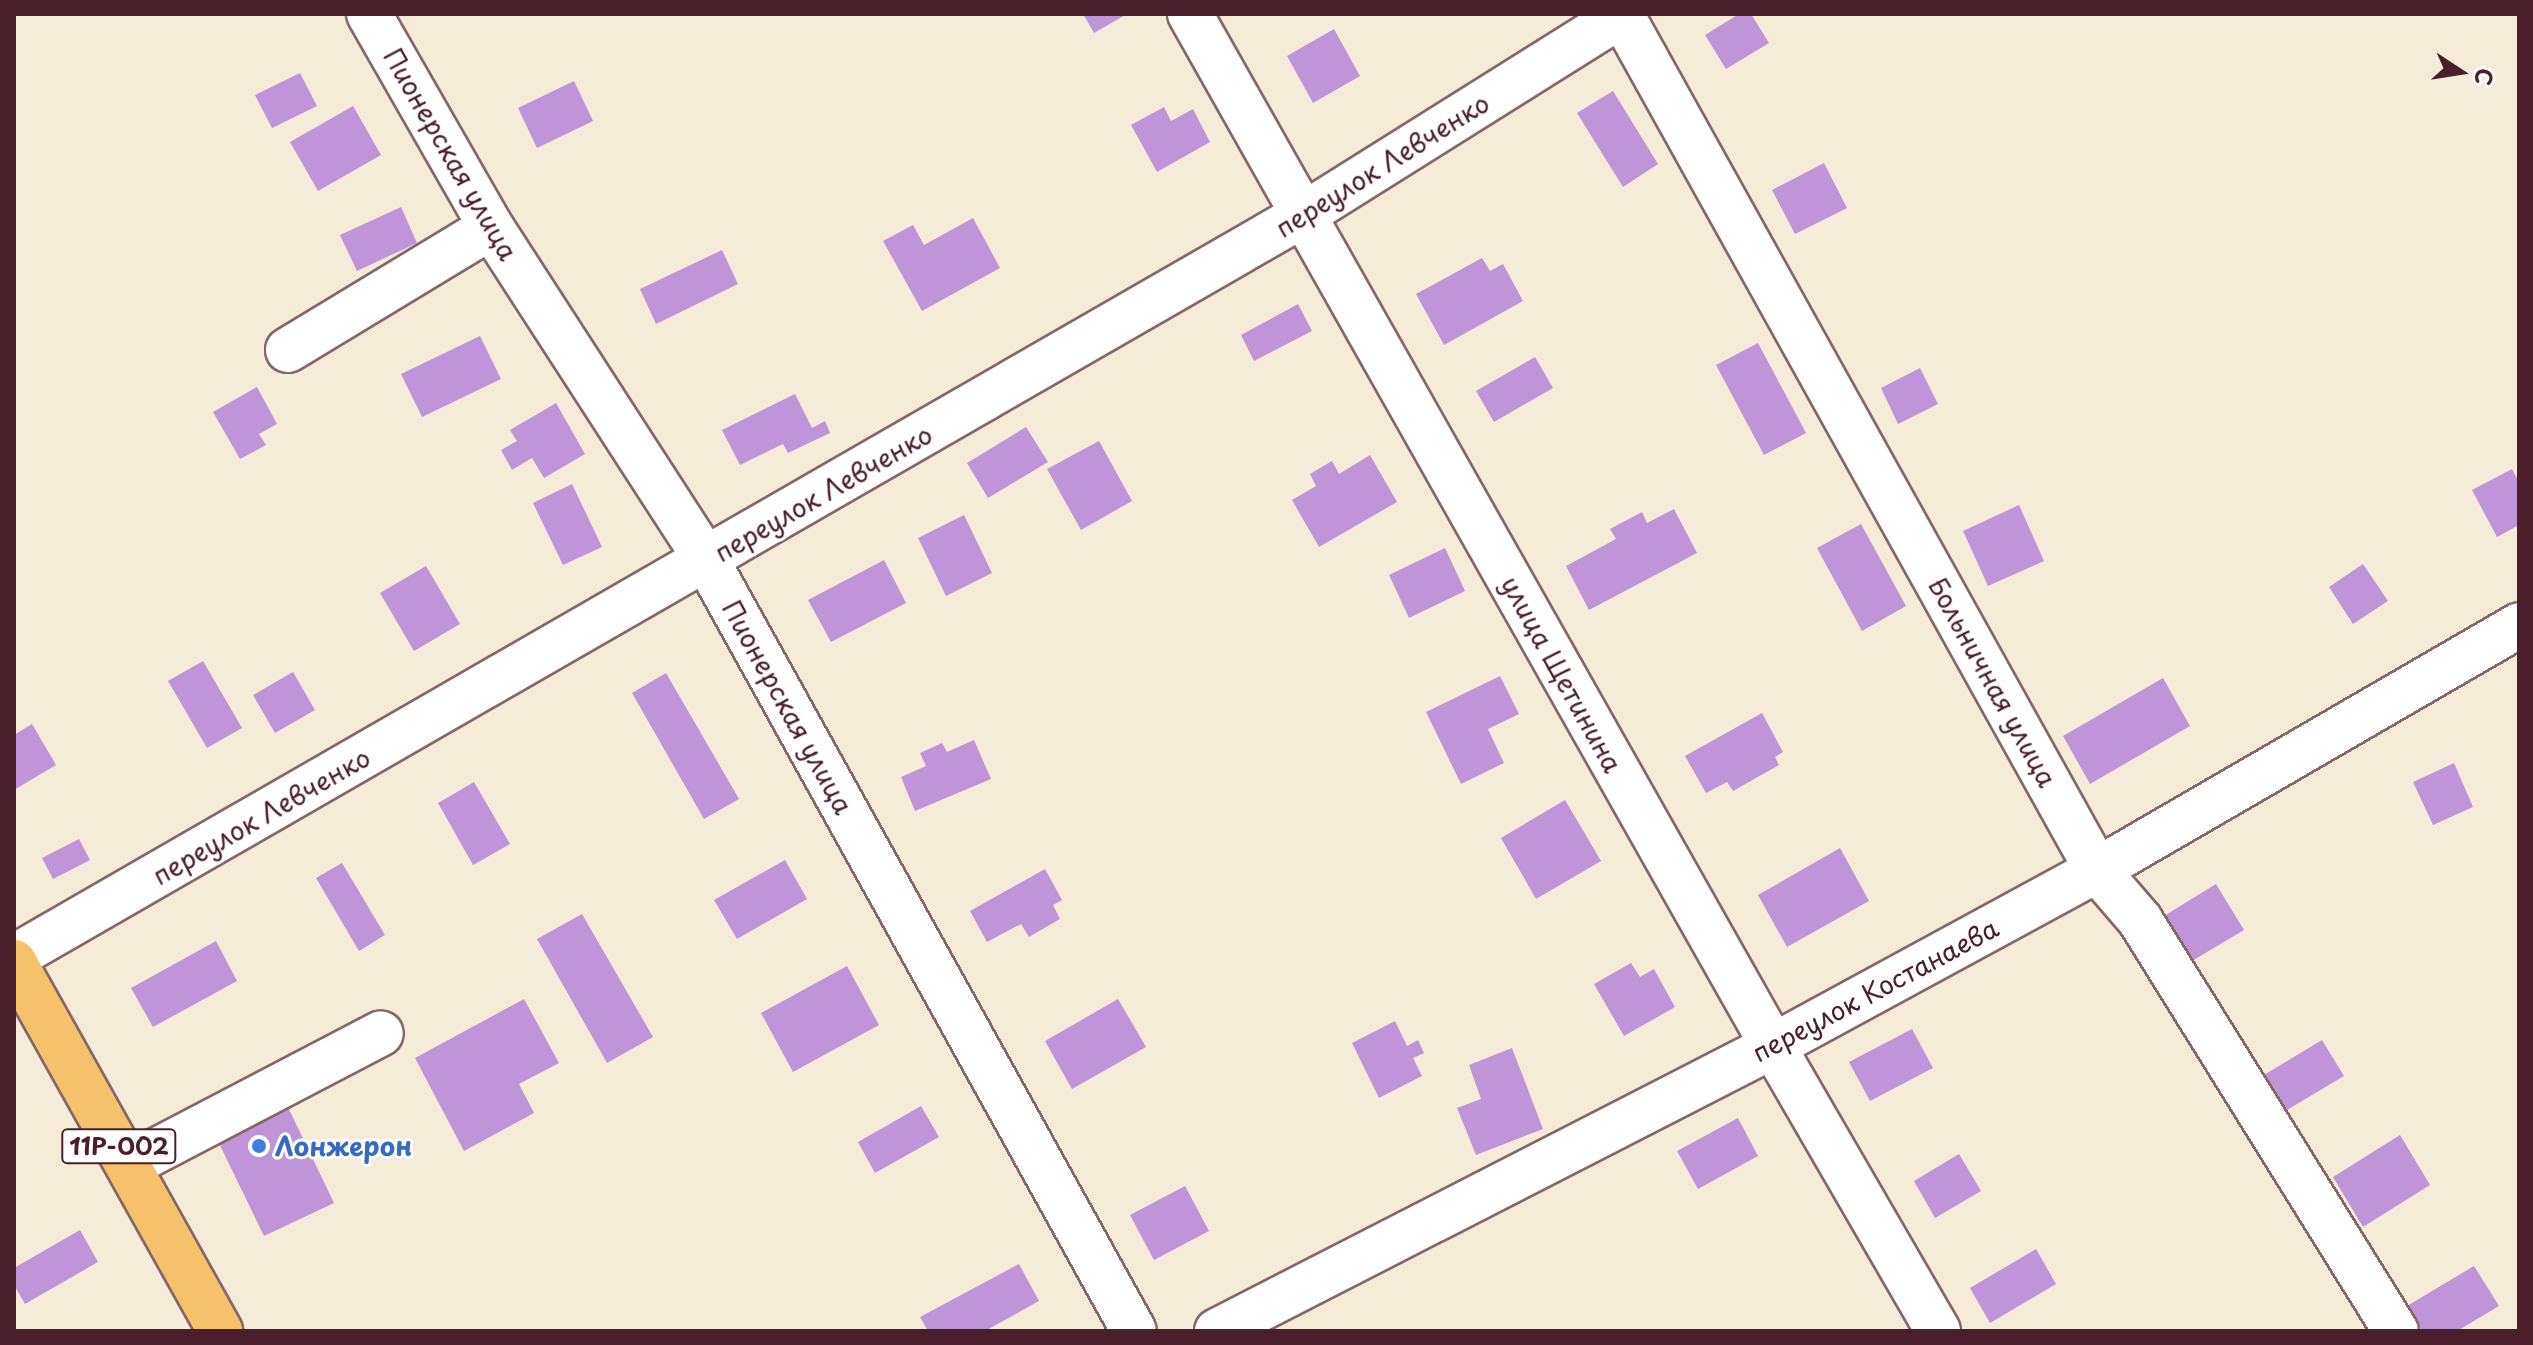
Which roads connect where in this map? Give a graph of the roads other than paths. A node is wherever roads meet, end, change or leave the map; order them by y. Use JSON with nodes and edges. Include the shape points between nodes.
{"nodes":[{"id":1,"x":369,"y":14,"type":"edge"},
{"id":2,"x":1190,"y":14,"type":"edge"},
{"id":3,"x":1622,"y":14,"type":"edge"},
{"id":4,"x":1303,"y":215,"type":"junction"},
{"id":5,"x":491,"y":227,"type":"junction"},
{"id":6,"x":288,"y":350,"type":"dead end"},
{"id":7,"x":707,"y":561,"type":"junction"},
{"id":8,"x":2519,"y":625,"type":"edge"},
{"id":9,"x":2097,"y":870,"type":"junction"},
{"id":10,"x":14,"y":960,"type":"edge"},
{"id":11,"x":381,"y":1033,"type":"dead end"},
{"id":12,"x":1773,"y":1046,"type":"junction"},
{"id":13,"x":129,"y":1165,"type":"junction"},
{"id":14,"x":220,"y":1331,"type":"edge"},
{"id":15,"x":1134,"y":1331,"type":"edge"},
{"id":16,"x":1217,"y":1331,"type":"edge"},
{"id":17,"x":1938,"y":1331,"type":"edge"},
{"id":18,"x":2396,"y":1331,"type":"edge"}],
"edges":[{"from":1,"to":5,"type":"street","name":"Пионерская улица"},
{"from":2,"to":4,"type":"street","name":"улица Щетинина"},
{"from":3,"to":4,"type":"street","name":"переулок Левченко"},
{"from":3,"to":9,"type":"street","name":"Больничная улица"},
{"from":4,"to":7,"type":"street","name":"переулок Левченко"},
{"from":4,"to":12,"type":"street","name":"улица Щетинина"},
{"from":5,"to":6,"type":"street"},
{"from":5,"to":7,"type":"street","name":"Пионерская улица"},
{"from":7,"to":10,"type":"street","name":"переулок Левченко"},
{"from":7,"to":15,"type":"street","name":"Пионерская улица"},
{"from":8,"to":9,"type":"street","name":"переулок Костанаева"},
{"from":9,"to":12,"type":"street","name":"переулок Костанаева"},
{"from":9,"to":18,"type":"street","name":"Больничная улица","via":[[2140,920]]},
{"from":10,"to":13,"type":"main road","number":"11Р-002"},
{"from":11,"to":13,"type":"street"},
{"from":12,"to":16,"type":"street","name":"переулок Костанаева"},
{"from":12,"to":17,"type":"street","name":"улица Щетинина"},
{"from":13,"to":14,"type":"main road","number":"11Р-002"}]}
